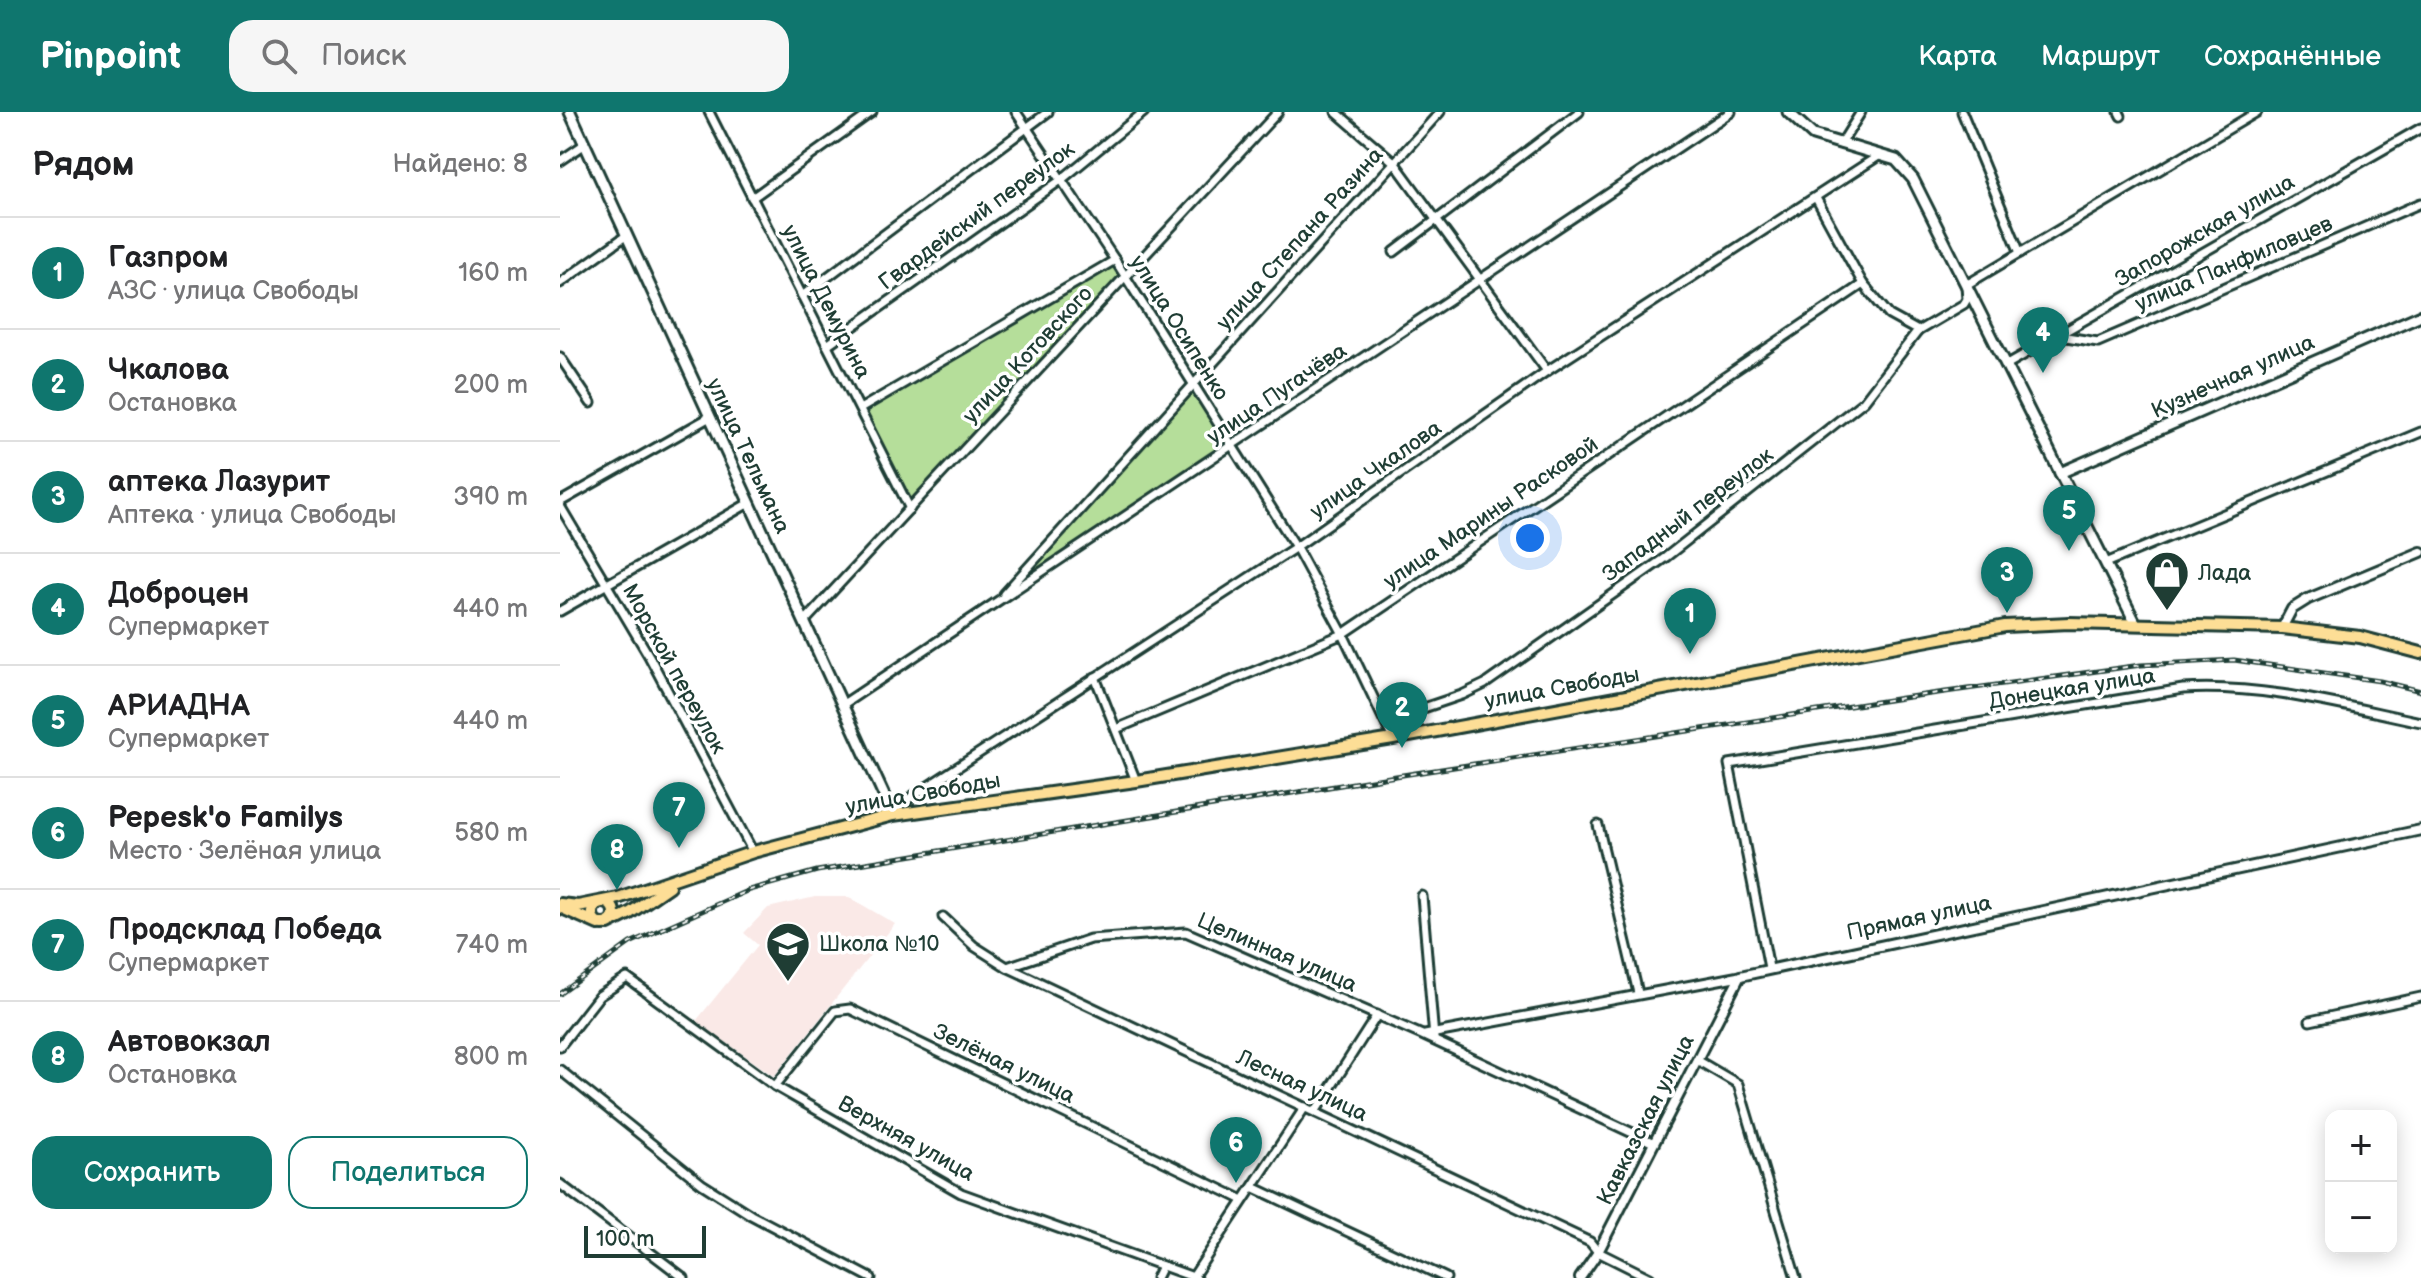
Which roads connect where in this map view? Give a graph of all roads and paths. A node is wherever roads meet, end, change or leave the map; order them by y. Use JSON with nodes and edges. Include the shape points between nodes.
{"nodes":[{"id":1,"x":570,"y":112,"type":"edge"},
{"id":2,"x":709,"y":112,"type":"edge"},
{"id":3,"x":872,"y":112,"type":"edge"},
{"id":4,"x":1016,"y":112,"type":"edge"},
{"id":5,"x":1048,"y":112,"type":"edge"},
{"id":6,"x":1144,"y":112,"type":"edge"},
{"id":7,"x":1278,"y":112,"type":"edge"},
{"id":8,"x":1336,"y":112,"type":"edge"},
{"id":9,"x":1440,"y":112,"type":"edge"},
{"id":10,"x":1579,"y":112,"type":"edge"},
{"id":11,"x":1731,"y":112,"type":"edge"},
{"id":12,"x":1788,"y":112,"type":"edge"},
{"id":13,"x":1861,"y":112,"type":"edge"},
{"id":14,"x":1962,"y":112,"type":"edge"},
{"id":15,"x":2257,"y":112,"type":"edge"},
{"id":16,"x":1027,"y":128,"type":"junction"},
{"id":17,"x":2421,"y":128,"type":"edge"},
{"id":18,"x":585,"y":144,"type":"junction"},
{"id":19,"x":1841,"y":144,"type":"junction"},
{"id":20,"x":1880,"y":155,"type":"junction"},
{"id":21,"x":560,"y":161,"type":"edge"},
{"id":22,"x":1394,"y":162,"type":"junction"},
{"id":23,"x":1061,"y":180,"type":"junction"},
{"id":24,"x":752,"y":198,"type":"junction"},
{"id":25,"x":1816,"y":198,"type":"junction"},
{"id":26,"x":2421,"y":203,"type":"edge"},
{"id":27,"x":1437,"y":219,"type":"junction"},
{"id":28,"x":627,"y":235,"type":"junction"},
{"id":29,"x":1394,"y":252,"type":"dead end"},
{"id":30,"x":2020,"y":253,"type":"junction"},
{"id":31,"x":1115,"y":260,"type":"junction"},
{"id":32,"x":1125,"y":277,"type":"junction"},
{"id":33,"x":1481,"y":279,"type":"junction"},
{"id":34,"x":560,"y":283,"type":"edge"},
{"id":35,"x":1863,"y":284,"type":"junction"},
{"id":36,"x":1966,"y":285,"type":"junction"},
{"id":37,"x":802,"y":296,"type":"junction"},
{"id":38,"x":2421,"y":315,"type":"edge"},
{"id":39,"x":1918,"y":331,"type":"junction"},
{"id":40,"x":2059,"y":335,"type":"junction"},
{"id":41,"x":827,"y":345,"type":"junction"},
{"id":42,"x":560,"y":357,"type":"edge"},
{"id":43,"x":2006,"y":365,"type":"junction"},
{"id":44,"x":1547,"y":371,"type":"junction"},
{"id":45,"x":1192,"y":384,"type":"junction"},
{"id":46,"x":591,"y":403,"type":"dead end"},
{"id":47,"x":860,"y":409,"type":"junction"},
{"id":48,"x":710,"y":417,"type":"junction"},
{"id":49,"x":2421,"y":432,"type":"edge"},
{"id":50,"x":1232,"y":446,"type":"junction"},
{"id":51,"x":2060,"y":473,"type":"junction"},
{"id":52,"x":749,"y":503,"type":"junction"},
{"id":53,"x":560,"y":504,"type":"edge"},
{"id":54,"x":910,"y":509,"type":"junction"},
{"id":55,"x":1296,"y":547,"type":"junction"},
{"id":56,"x":2421,"y":552,"type":"edge"},
{"id":57,"x":2106,"y":563,"type":"junction"},
{"id":58,"x":605,"y":585,"type":"junction"},
{"id":59,"x":995,"y":604,"type":"junction"},
{"id":60,"x":560,"y":611,"type":"edge"},
{"id":61,"x":804,"y":622,"type":"junction"},
{"id":62,"x":2136,"y":624,"type":"junction"},
{"id":63,"x":2282,"y":628,"type":"junction"},
{"id":64,"x":1343,"y":634,"type":"junction"},
{"id":65,"x":2421,"y":653,"type":"edge"},
{"id":66,"x":1095,"y":677,"type":"junction"},
{"id":67,"x":842,"y":705,"type":"junction"},
{"id":68,"x":1385,"y":721,"type":"junction"},
{"id":69,"x":2421,"y":722,"type":"edge"},
{"id":70,"x":1116,"y":729,"type":"junction"},
{"id":71,"x":1393,"y":739,"type":"junction"},
{"id":72,"x":1136,"y":781,"type":"junction"},
{"id":73,"x":892,"y":813,"type":"junction"},
{"id":74,"x":1598,"y":825,"type":"dead end"},
{"id":75,"x":2421,"y":830,"type":"edge"},
{"id":76,"x":753,"y":852,"type":"junction"},
{"id":77,"x":696,"y":873,"type":"junction"},
{"id":78,"x":1422,"y":896,"type":"dead end"},
{"id":79,"x":599,"y":903,"type":"junction"},
{"id":80,"x":560,"y":906,"type":"edge"},
{"id":81,"x":943,"y":917,"type":"dead end"},
{"id":82,"x":605,"y":924,"type":"junction"},
{"id":83,"x":1007,"y":967,"type":"junction"},
{"id":84,"x":1769,"y":968,"type":"junction"},
{"id":85,"x":1740,"y":976,"type":"junction"},
{"id":86,"x":1638,"y":993,"type":"junction"},
{"id":87,"x":2421,"y":997,"type":"edge"},
{"id":88,"x":1377,"y":1015,"type":"junction"},
{"id":89,"x":2310,"y":1021,"type":"dead end"},
{"id":90,"x":1422,"y":1035,"type":"joint"},
{"id":91,"x":1434,"y":1037,"type":"junction"},
{"id":92,"x":560,"y":1046,"type":"edge"},
{"id":93,"x":1697,"y":1060,"type":"junction"},
{"id":94,"x":560,"y":1070,"type":"edge"},
{"id":95,"x":775,"y":1086,"type":"junction"},
{"id":96,"x":1305,"y":1107,"type":"junction"},
{"id":97,"x":1315,"y":1112,"type":"junction"},
{"id":98,"x":1654,"y":1143,"type":"junction"},
{"id":99,"x":560,"y":1184,"type":"edge"},
{"id":100,"x":1253,"y":1187,"type":"junction"},
{"id":101,"x":1243,"y":1200,"type":"junction"},
{"id":102,"x":1598,"y":1252,"type":"junction"},
{"id":103,"x":1162,"y":1266,"type":"junction"},
{"id":104,"x":1194,"y":1277,"type":"edge"},
{"id":105,"x":684,"y":1278,"type":"edge"},
{"id":106,"x":871,"y":1278,"type":"edge"},
{"id":107,"x":1156,"y":1278,"type":"edge"},
{"id":108,"x":1446,"y":1278,"type":"edge"},
{"id":109,"x":1580,"y":1278,"type":"edge"},
{"id":110,"x":1650,"y":1278,"type":"edge"},
{"id":111,"x":1796,"y":1278,"type":"edge"}],
"edges":[{"from":1,"to":18,"type":"main road","name":"улица Тельмана"},
{"from":2,"to":24,"type":"street","name":"улица Демурина"},
{"from":3,"to":24,"type":"street"},
{"from":4,"to":16,"type":"street","name":"улица Осипенко"},
{"from":5,"to":16,"type":"street"},
{"from":6,"to":23,"type":"street","name":"Гвардейский переулок"},
{"from":7,"to":32,"type":"street","name":"улица Котовского"},
{"from":8,"to":22,"type":"street"},
{"from":9,"to":22,"type":"street","name":"улица Степана Разина"},
{"from":10,"to":27,"type":"street"},
{"from":11,"to":33,"type":"street","name":"улица Пугачёва"},
{"from":12,"to":19,"type":"main road","via":[[1813,135]]},
{"from":13,"to":19,"type":"street"},
{"from":14,"to":30,"type":"street"},
{"from":15,"to":30,"type":"street"},
{"from":16,"to":23,"type":"street","name":"улица Осипенко"},
{"from":16,"to":37,"type":"street"},
{"from":17,"to":40,"type":"street","name":"Запорожская улица"},
{"from":18,"to":21,"type":"street"},
{"from":18,"to":28,"type":"main road","name":"улица Тельмана"},
{"from":19,"to":20,"type":"main road"},
{"from":20,"to":25,"type":"street","name":"улица Чкалова"},
{"from":20,"to":36,"type":"main road","via":[[1896,160],[1913,179]]},
{"from":22,"to":27,"type":"street"},
{"from":22,"to":45,"type":"street","name":"улица Степана Разина"},
{"from":23,"to":31,"type":"street","name":"улица Осипенко"},
{"from":23,"to":41,"type":"street","name":"Гвардейский переулок"},
{"from":24,"to":37,"type":"street","name":"улица Демурина"},
{"from":25,"to":35,"type":"street"},
{"from":25,"to":44,"type":"street","name":"улица Чкалова"},
{"from":26,"to":40,"type":"street","name":"улица Панфиловцев","via":[[2098,342]]},
{"from":27,"to":29,"type":"street"},
{"from":27,"to":33,"type":"street"},
{"from":28,"to":34,"type":"street"},
{"from":28,"to":48,"type":"main road","name":"улица Тельмана"},
{"from":30,"to":36,"type":"street"},
{"from":31,"to":32,"type":"street","name":"улица Осипенко"},
{"from":31,"to":47,"type":"street","name":"улица Котовского"},
{"from":32,"to":45,"type":"street","name":"улица Осипенко"},
{"from":32,"to":54,"type":"street","name":"улица Котовского"},
{"from":33,"to":44,"type":"street"},
{"from":33,"to":50,"type":"street","name":"улица Пугачёва"},
{"from":35,"to":39,"type":"street","via":[[1889,315]]},
{"from":35,"to":64,"type":"street","name":"улица Марины Расковой"},
{"from":36,"to":39,"type":"street","name":"Западный переулок","via":[[1964,304]]},
{"from":36,"to":43,"type":"main road"},
{"from":37,"to":41,"type":"street","name":"улица Демурина"},
{"from":38,"to":51,"type":"main road","name":"Кузнечная улица"},
{"from":39,"to":68,"type":"street","name":"Западный переулок","via":[[1864,401],[1666,557],[1485,684]]},
{"from":40,"to":43,"type":"street","name":"Запорожская улица"},
{"from":41,"to":47,"type":"street","name":"улица Демурина"},
{"from":42,"to":46,"type":"street"},
{"from":43,"to":51,"type":"main road"},
{"from":44,"to":55,"type":"street","name":"улица Чкалова"},
{"from":45,"to":50,"type":"street","name":"улица Осипенко"},
{"from":45,"to":59,"type":"street","name":"улица Степана Разина"},
{"from":47,"to":54,"type":"street","name":"улица Демурина"},
{"from":48,"to":52,"type":"main road","name":"улица Тельмана"},
{"from":48,"to":53,"type":"street"},
{"from":49,"to":57,"type":"street"},
{"from":50,"to":55,"type":"street","name":"улица Осипенко"},
{"from":50,"to":59,"type":"street","name":"улица Пугачёва"},
{"from":51,"to":57,"type":"main road"},
{"from":52,"to":58,"type":"street"},
{"from":52,"to":61,"type":"main road","name":"улица Тельмана"},
{"from":53,"to":58,"type":"street","name":"Морской переулок"},
{"from":54,"to":61,"type":"street","name":"улица Котовского"},
{"from":55,"to":64,"type":"street","name":"улица Осипенко"},
{"from":55,"to":66,"type":"street","name":"улица Чкалова"},
{"from":56,"to":63,"type":"street","via":[[2308,599],[2292,609]]},
{"from":57,"to":62,"type":"main road"},
{"from":58,"to":60,"type":"street"},
{"from":58,"to":76,"type":"street","name":"Морской переулок","via":[[649,656]]},
{"from":59,"to":67,"type":"street","name":"улица Пугачёва"},
{"from":61,"to":67,"type":"main road","name":"улица Тельмана"},
{"from":62,"to":63,"type":"main road","name":"улица Свободы"},
{"from":62,"to":71,"type":"main road","name":"улица Свободы","via":[[2005,626]]},
{"from":63,"to":65,"type":"main road","name":"улица Свободы","via":[[2360,637]]},
{"from":64,"to":68,"type":"street","name":"улица Осипенко"},
{"from":64,"to":70,"type":"street","name":"улица Марины Расковой"},
{"from":66,"to":70,"type":"street"},
{"from":66,"to":73,"type":"street","name":"улица Чкалова"},
{"from":67,"to":73,"type":"main road","name":"улица Тельмана"},
{"from":68,"to":71,"type":"street","name":"улица Осипенко"},
{"from":69,"to":84,"type":"street","name":"Донецкая улица","via":[[2280,694],[2199,688],[1729,764]]},
{"from":70,"to":72,"type":"street"},
{"from":71,"to":72,"type":"main road","name":"улица Свободы"},
{"from":72,"to":73,"type":"main road","name":"улица Свободы"},
{"from":73,"to":76,"type":"main road","name":"улица Свободы"},
{"from":74,"to":86,"type":"street"},
{"from":75,"to":84,"type":"street","name":"Прямая улица"},
{"from":76,"to":77,"type":"main road","name":"улица Свободы"},
{"from":77,"to":79,"type":"main road"},
{"from":77,"to":82,"type":"main road"},
{"from":78,"to":91,"type":"street"},
{"from":79,"to":80,"type":"main road"},
{"from":79,"to":82,"type":"main road","via":[[592,915]]},
{"from":79,"to":82,"type":"main road","via":[[614,911]]},
{"from":80,"to":82,"type":"main road","via":[[584,920]]},
{"from":81,"to":83,"type":"street","name":"Лесная улица"},
{"from":83,"to":88,"type":"street","name":"Целинная улица","via":[[1090,939],[1186,932]]},
{"from":83,"to":96,"type":"street","name":"Лесная улица"},
{"from":84,"to":85,"type":"street","name":"Прямая улица"},
{"from":85,"to":86,"type":"street","name":"Прямая улица"},
{"from":85,"to":93,"type":"street","name":"Кавказская улица"},
{"from":86,"to":91,"type":"street","name":"Прямая улица"},
{"from":87,"to":89,"type":"street"},
{"from":88,"to":90,"type":"street","name":"Целинная улица"},
{"from":88,"to":97,"type":"street"},
{"from":90,"to":91,"type":"street","name":"Прямая улица"},
{"from":91,"to":98,"type":"street"},
{"from":92,"to":95,"type":"street","name":"Верхняя улица","via":[[599,996],[627,978]]},
{"from":93,"to":98,"type":"street","name":"Кавказская улица"},
{"from":93,"to":111,"type":"street","via":[[1738,1084]]},
{"from":94,"to":106,"type":"street","via":[[702,1184]]},
{"from":95,"to":101,"type":"street","name":"Зелёная улица","via":[[835,1011],[850,1009]]},
{"from":95,"to":103,"type":"street","name":"Верхняя улица","via":[[961,1193]]},
{"from":96,"to":97,"type":"street","name":"Лесная улица"},
{"from":96,"to":100,"type":"street"},
{"from":97,"to":102,"type":"street","name":"Лесная улица","via":[[1590,1242]]},
{"from":98,"to":102,"type":"street","name":"Кавказская улица"},
{"from":99,"to":105,"type":"street"},
{"from":100,"to":101,"type":"street"},
{"from":100,"to":108,"type":"street"},
{"from":101,"to":104,"type":"street"},
{"from":102,"to":109,"type":"street","name":"Кавказская улица"},
{"from":102,"to":110,"type":"street","name":"Лесная улица"},
{"from":103,"to":104,"type":"street","name":"Верхняя улица"},
{"from":103,"to":107,"type":"street"}]}
